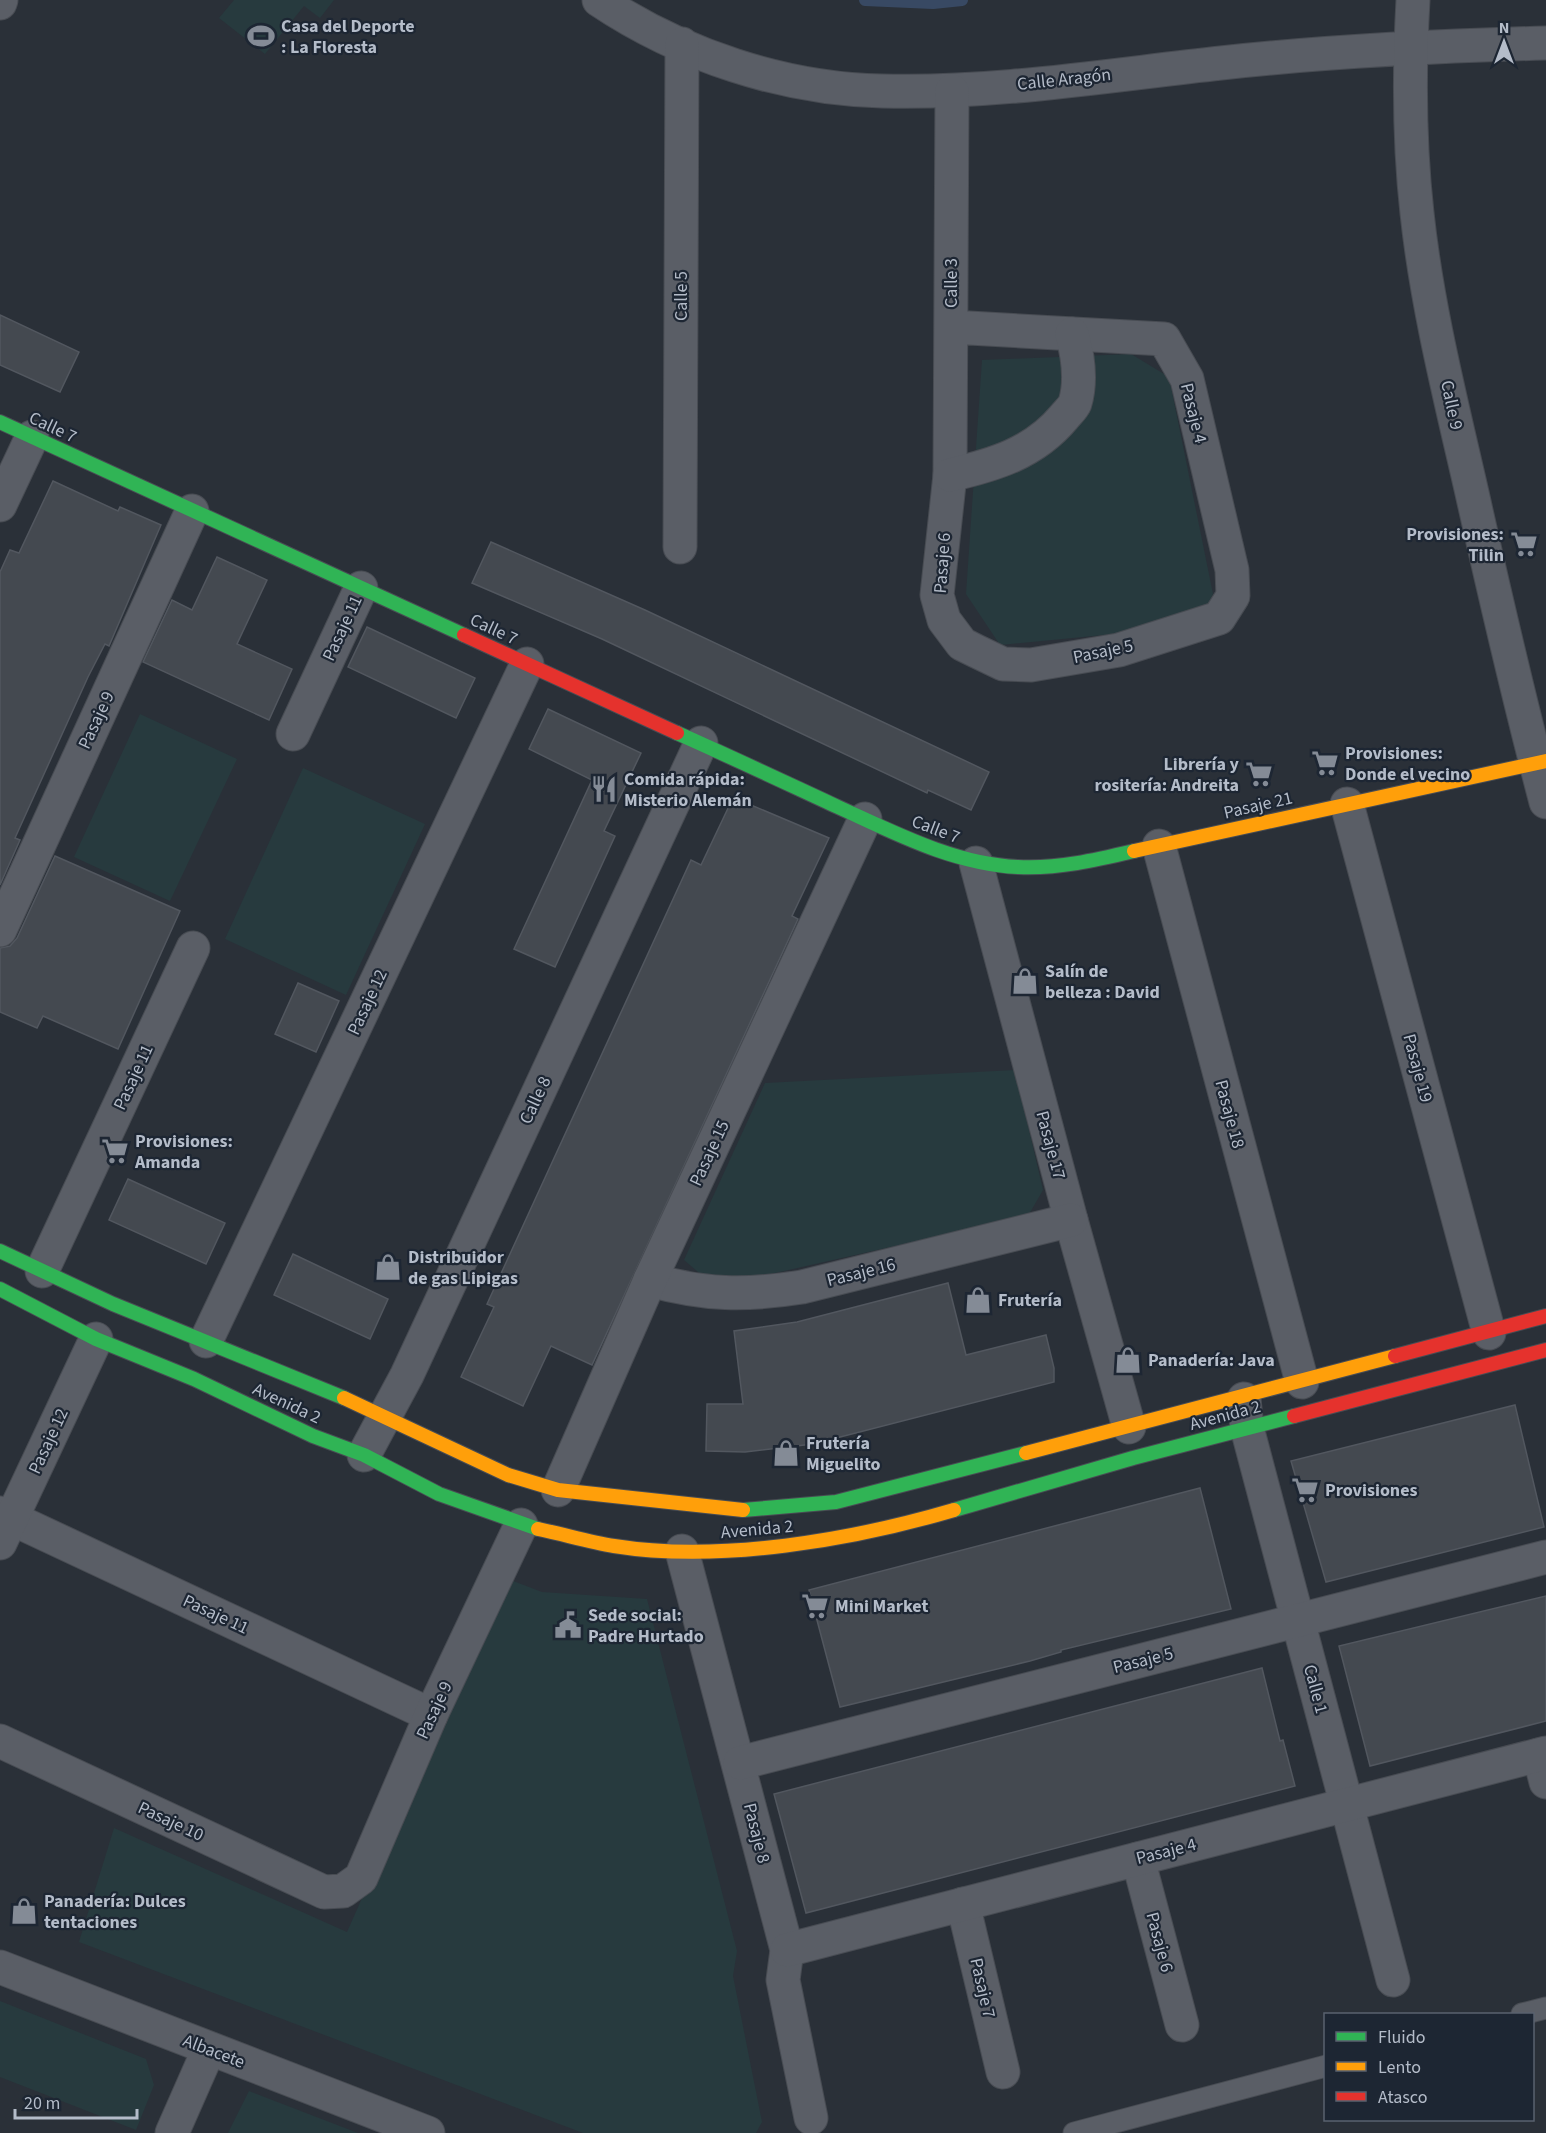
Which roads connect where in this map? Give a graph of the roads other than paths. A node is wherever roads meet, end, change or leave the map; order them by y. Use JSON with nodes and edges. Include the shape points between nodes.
{"nodes":[{"id":1,"x":599,"y":0,"type":"edge"},
{"id":2,"x":1413,"y":2,"type":"edge"},
{"id":3,"x":1546,"y":43,"type":"edge"},
{"id":4,"x":682,"y":44,"type":"junction"},
{"id":5,"x":1410,"y":46,"type":"junction"},
{"id":6,"x":952,"y":91,"type":"junction"},
{"id":7,"x":951,"y":327,"type":"junction"},
{"id":8,"x":1072,"y":334,"type":"junction"},
{"id":9,"x":0,"y":422,"type":"edge"},
{"id":10,"x":32,"y":437,"type":"junction"},
{"id":11,"x":950,"y":475,"type":"junction"},
{"id":12,"x":0,"y":505,"type":"edge"},
{"id":13,"x":192,"y":511,"type":"junction"},
{"id":14,"x":680,"y":547,"type":"dead end"},
{"id":15,"x":361,"y":588,"type":"junction"},
{"id":16,"x":1233,"y":596,"type":"joint"},
{"id":17,"x":963,"y":644,"type":"joint"},
{"id":18,"x":527,"y":664,"type":"junction"},
{"id":19,"x":293,"y":734,"type":"dead end"},
{"id":20,"x":701,"y":743,"type":"junction"},
{"id":21,"x":1541,"y":762,"type":"edge"},
{"id":22,"x":1546,"y":802,"type":"edge"},
{"id":23,"x":1347,"y":804,"type":"junction"},
{"id":24,"x":865,"y":819,"type":"junction"},
{"id":25,"x":1159,"y":846,"type":"junction"},
{"id":26,"x":976,"y":863,"type":"junction"},
{"id":27,"x":0,"y":930,"type":"edge"},
{"id":28,"x":193,"y":948,"type":"dead end"},
{"id":29,"x":1071,"y":1220,"type":"junction"},
{"id":30,"x":0,"y":1251,"type":"edge"},
{"id":31,"x":42,"y":1271,"type":"junction"},
{"id":32,"x":650,"y":1280,"type":"junction"},
{"id":33,"x":0,"y":1289,"type":"edge"},
{"id":34,"x":1546,"y":1316,"type":"edge"},
{"id":35,"x":1489,"y":1333,"type":"junction"},
{"id":36,"x":96,"y":1340,"type":"junction"},
{"id":37,"x":206,"y":1341,"type":"junction"},
{"id":38,"x":1546,"y":1350,"type":"edge"},
{"id":39,"x":1302,"y":1382,"type":"junction"},
{"id":40,"x":1246,"y":1412,"type":"junction"},
{"id":41,"x":384,"y":1418,"type":"junction"},
{"id":42,"x":1129,"y":1427,"type":"junction"},
{"id":43,"x":364,"y":1455,"type":"junction"},
{"id":44,"x":558,"y":1490,"type":"junction"},
{"id":45,"x":4,"y":1525,"type":"edge"},
{"id":46,"x":521,"y":1525,"type":"junction"},
{"id":47,"x":682,"y":1551,"type":"junction"},
{"id":48,"x":1546,"y":1557,"type":"edge"},
{"id":49,"x":1298,"y":1620,"type":"junction"},
{"id":50,"x":431,"y":1715,"type":"junction"},
{"id":51,"x":0,"y":1741,"type":"edge"},
{"id":52,"x":740,"y":1763,"type":"junction"},
{"id":53,"x":1544,"y":1764,"type":"edge"},
{"id":54,"x":1346,"y":1805,"type":"junction"},
{"id":55,"x":1138,"y":1859,"type":"junction"},
{"id":56,"x":343,"y":1891,"type":"joint"},
{"id":57,"x":963,"y":1904,"type":"junction"},
{"id":58,"x":787,"y":1950,"type":"junction"},
{"id":59,"x":0,"y":1967,"type":"edge"},
{"id":60,"x":1393,"y":1980,"type":"dead end"},
{"id":61,"x":1546,"y":2008,"type":"edge"},
{"id":62,"x":1526,"y":2013,"type":"edge"},
{"id":63,"x":1182,"y":2025,"type":"dead end"},
{"id":64,"x":209,"y":2049,"type":"junction"},
{"id":65,"x":1324,"y":2067,"type":"edge"},
{"id":66,"x":1003,"y":2072,"type":"dead end"},
{"id":67,"x":811,"y":2118,"type":"dead end"},
{"id":68,"x":172,"y":2133,"type":"edge"},
{"id":69,"x":428,"y":2133,"type":"edge"},
{"id":70,"x":1074,"y":2133,"type":"edge"}],
"edges":[{"from":1,"to":4,"type":"street","name":"Calle Aragón"},
{"from":2,"to":5,"type":"street","name":"Calle 9"},
{"from":3,"to":5,"type":"street","name":"Calle Aragón"},
{"from":4,"to":6,"type":"street","name":"Calle Aragón","via":[[742,68],[810,83],[880,91]]},
{"from":4,"to":14,"type":"street","name":"Calle 5"},
{"from":5,"to":6,"type":"street","name":"Calle Aragón"},
{"from":5,"to":21,"type":"street","name":"Calle 9","via":[[1417,214],[1431,301],[1489,568]]},
{"from":6,"to":7,"type":"street","name":"Calle 3"},
{"from":7,"to":8,"type":"street","name":"Pasaje 4"},
{"from":7,"to":11,"type":"street","name":"Calle 3"},
{"from":8,"to":11,"type":"street","via":[[1079,360],[1074,404],[1048,435],[1012,456]]},
{"from":8,"to":16,"type":"street","name":"Pasaje 4","via":[[1164,339],[1187,379],[1232,570]]},
{"from":9,"to":10,"type":"street","name":"Calle 7"},
{"from":10,"to":12,"type":"street"},
{"from":10,"to":13,"type":"street","name":"Calle 7"},
{"from":11,"to":17,"type":"street","name":"Pasaje 6","via":[[937,595],[944,620]]},
{"from":13,"to":15,"type":"street","name":"Calle 7"},
{"from":13,"to":27,"type":"street","name":"Pasaje 9"},
{"from":15,"to":18,"type":"street","name":"Calle 7"},
{"from":15,"to":19,"type":"street","name":"Pasaje 11"},
{"from":16,"to":17,"type":"street","name":"Pasaje 5","via":[[1219,618],[1119,650],[1031,665],[1003,664]]},
{"from":18,"to":20,"type":"street","name":"Calle 7"},
{"from":18,"to":37,"type":"street","name":"Pasaje 12"},
{"from":20,"to":24,"type":"street","name":"Calle 7"},
{"from":20,"to":41,"type":"street","name":"Calle 8"},
{"from":21,"to":22,"type":"street","name":"Calle 9"},
{"from":21,"to":23,"type":"street","name":"Pasaje 21"},
{"from":23,"to":25,"type":"street","name":"Pasaje 21"},
{"from":23,"to":35,"type":"street","name":"Pasaje 19"},
{"from":24,"to":26,"type":"street","name":"Calle 7"},
{"from":24,"to":32,"type":"street","name":"Pasaje 15"},
{"from":25,"to":26,"type":"street","name":"Pasaje 21","via":[[1051,867]]},
{"from":25,"to":39,"type":"street","name":"Pasaje 18"},
{"from":26,"to":29,"type":"street","name":"Pasaje 17"},
{"from":28,"to":31,"type":"street","name":"Pasaje 11"},
{"from":29,"to":32,"type":"street","name":"Pasaje 16","via":[[802,1287],[761,1293],[690,1291]]},
{"from":29,"to":42,"type":"street","name":"Pasaje 17"},
{"from":30,"to":31,"type":"street","name":"Avenida 2"},
{"from":31,"to":37,"type":"street","name":"Avenida 2"},
{"from":32,"to":44,"type":"street","name":"Pasaje 15"},
{"from":33,"to":36,"type":"street","name":"Avenida 2"},
{"from":34,"to":35,"type":"street","name":"Avenida 2"},
{"from":35,"to":39,"type":"street","name":"Avenida 2"},
{"from":36,"to":43,"type":"street","name":"Avenida 2"},
{"from":36,"to":45,"type":"street","name":"Pasaje 12"},
{"from":37,"to":41,"type":"street","name":"Avenida 2"},
{"from":38,"to":40,"type":"street","name":"Avenida 2"},
{"from":39,"to":40,"type":"street","name":"Avenida 2"},
{"from":40,"to":42,"type":"street","name":"Avenida 2"},
{"from":40,"to":47,"type":"street","name":"Avenida 2","via":[[1133,1458],[890,1529],[784,1546]]},
{"from":40,"to":49,"type":"street","name":"Calle 1"},
{"from":41,"to":43,"type":"street","name":"Calle 8"},
{"from":41,"to":44,"type":"street","name":"Avenida 2","via":[[508,1475]]},
{"from":42,"to":44,"type":"street","name":"Avenida 2","via":[[836,1502],[784,1508],[732,1511]]},
{"from":43,"to":46,"type":"street","name":"Avenida 2","via":[[439,1494]]},
{"from":45,"to":50,"type":"street","name":"Pasaje 11"},
{"from":46,"to":47,"type":"street","name":"Avenida 2","via":[[615,1546]]},
{"from":46,"to":50,"type":"street","name":"Pasaje 9"},
{"from":47,"to":52,"type":"street","name":"Pasaje 8"},
{"from":48,"to":49,"type":"street","name":"Pasaje 5"},
{"from":49,"to":52,"type":"street","name":"Pasaje 5"},
{"from":49,"to":54,"type":"street","name":"Calle 1"},
{"from":50,"to":56,"type":"street","name":"Pasaje 9","via":[[361,1878]]},
{"from":51,"to":56,"type":"street","name":"Pasaje 10","via":[[324,1893]]},
{"from":52,"to":58,"type":"street","name":"Pasaje 8"},
{"from":53,"to":54,"type":"street","name":"Pasaje 4"},
{"from":54,"to":55,"type":"street","name":"Pasaje 4"},
{"from":54,"to":60,"type":"street","name":"Calle 1"},
{"from":55,"to":57,"type":"street","name":"Pasaje 4"},
{"from":55,"to":63,"type":"street","name":"Pasaje 6"},
{"from":57,"to":58,"type":"street","name":"Pasaje 4"},
{"from":57,"to":66,"type":"street","name":"Pasaje 7"},
{"from":58,"to":67,"type":"street","name":"Pasaje 8","via":[[783,1980]]},
{"from":59,"to":64,"type":"street","name":"Albacete"},
{"from":61,"to":62,"type":"lane"},
{"from":64,"to":68,"type":"street"},
{"from":64,"to":69,"type":"street","name":"Albacete"},
{"from":65,"to":70,"type":"lane"}]}
